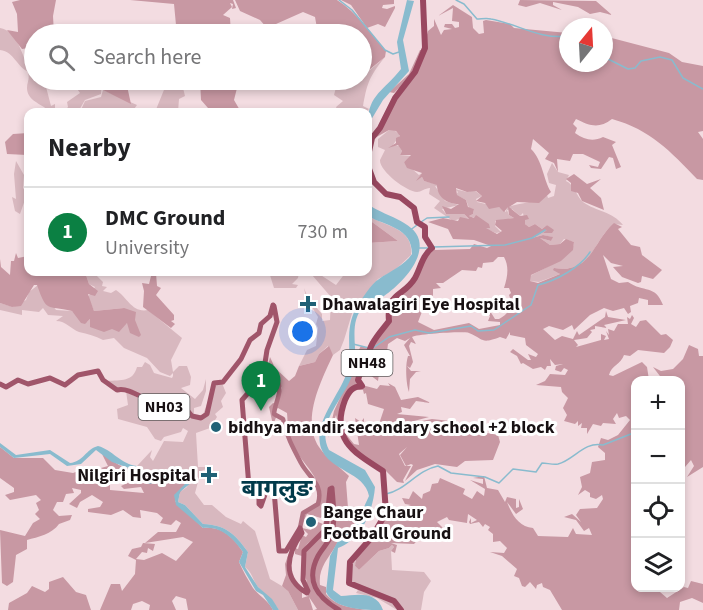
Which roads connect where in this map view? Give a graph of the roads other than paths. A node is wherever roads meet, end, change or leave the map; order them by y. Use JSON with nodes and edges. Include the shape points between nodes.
{"nodes":[{"id":1,"x":423,"y":0,"type":"edge"},
{"id":2,"x":372,"y":138,"type":"edge"},
{"id":3,"x":372,"y":176,"type":"edge"},
{"id":4,"x":263,"y":376,"type":"junction"},
{"id":5,"x":0,"y":384,"type":"edge"},
{"id":6,"x":300,"y":528,"type":"junction"},
{"id":7,"x":339,"y":610,"type":"edge"},
{"id":8,"x":401,"y":610,"type":"edge"}],
"edges":[{"from":1,"to":2,"type":"highway","via":[[425,48],[414,73]]},
{"from":3,"to":8,"type":"highway","number":"NH48","via":[[386,194],[400,197],[414,207],[417,222],[425,227],[425,237],[432,248],[414,280],[394,297],[388,310],[389,321],[376,336],[368,362],[361,370],[358,380],[362,386],[350,391],[343,405],[340,426],[354,453],[383,471],[385,493],[386,513],[350,562],[349,583],[394,601]]},
{"from":4,"to":5,"type":"main road","number":"NH03","via":[[276,325],[273,305],[270,316],[251,338],[241,359],[222,381],[214,383],[207,414],[201,418],[192,416],[184,405],[164,407],[124,389],[117,390],[98,371],[78,375],[65,385],[50,378],[28,384],[18,380],[6,387]]},
{"from":4,"to":6,"type":"main road","via":[[269,381],[275,377],[279,382],[274,414],[283,419],[287,436],[319,490],[319,503],[303,513]]},
{"from":4,"to":6,"type":"main road","via":[[242,400],[249,487],[259,489],[262,506],[267,489],[274,490],[279,551],[286,551]]},
{"from":6,"to":7,"type":"main road","via":[[303,532],[294,547],[289,574],[307,593],[304,551],[326,529],[332,488],[332,532],[312,576],[319,596]]}]}
